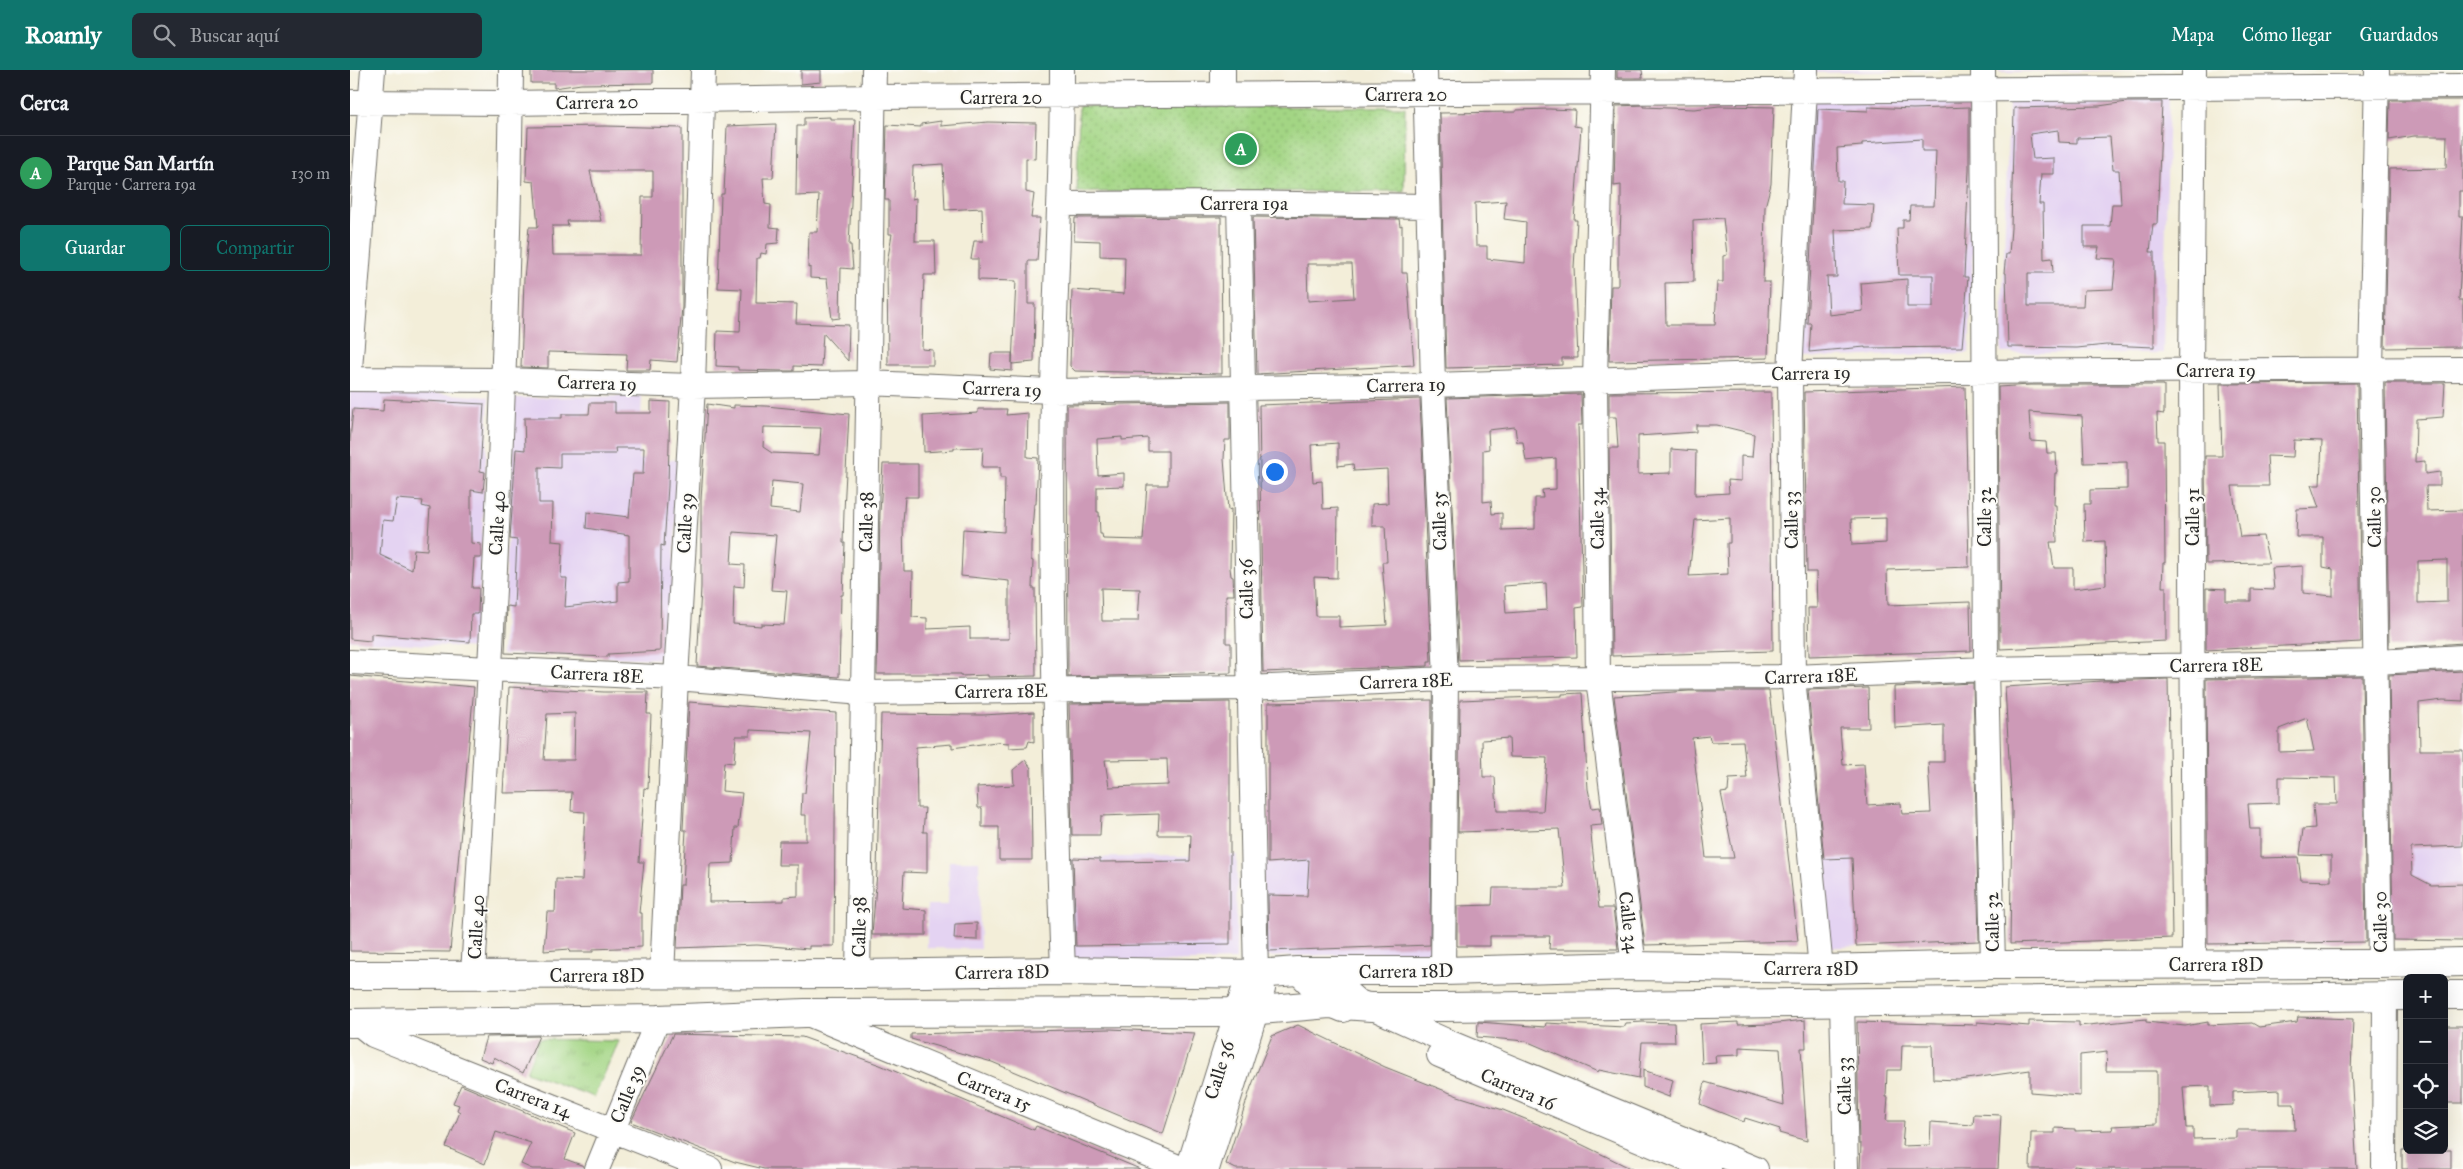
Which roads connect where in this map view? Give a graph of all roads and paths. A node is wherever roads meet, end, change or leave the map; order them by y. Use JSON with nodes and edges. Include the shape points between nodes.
{"nodes":[{"id":1,"x":373,"y":70,"type":"edge"},
{"id":2,"x":511,"y":70,"type":"edge"},
{"id":3,"x":703,"y":70,"type":"edge"},
{"id":4,"x":874,"y":70,"type":"edge"},
{"id":5,"x":1062,"y":70,"type":"edge"},
{"id":6,"x":1223,"y":70,"type":"edge"},
{"id":7,"x":1425,"y":70,"type":"edge"},
{"id":8,"x":2377,"y":78,"type":"edge"},
{"id":9,"x":2194,"y":79,"type":"edge"},
{"id":10,"x":1806,"y":80,"type":"edge"},
{"id":11,"x":1983,"y":80,"type":"edge"},
{"id":12,"x":1603,"y":81,"type":"edge"},
{"id":13,"x":2463,"y":86,"type":"edge"},
{"id":14,"x":1425,"y":94,"type":"junction"},
{"id":15,"x":1223,"y":95,"type":"junction"},
{"id":16,"x":1062,"y":96,"type":"junction"},
{"id":17,"x":874,"y":97,"type":"junction"},
{"id":18,"x":702,"y":101,"type":"junction"},
{"id":19,"x":360,"y":103,"type":"edge"},
{"id":20,"x":511,"y":103,"type":"junction"},
{"id":21,"x":1238,"y":203,"type":"junction"},
{"id":22,"x":1060,"y":204,"type":"junction"},
{"id":23,"x":1427,"y":206,"type":"junction"},
{"id":24,"x":350,"y":369,"type":"edge"},
{"id":25,"x":2463,"y":369,"type":"edge"},
{"id":26,"x":2192,"y":370,"type":"junction"},
{"id":27,"x":2371,"y":370,"type":"junction"},
{"id":28,"x":1983,"y":372,"type":"junction"},
{"id":29,"x":1790,"y":373,"type":"junction"},
{"id":30,"x":350,"y":379,"type":"edge"},
{"id":31,"x":1595,"y":379,"type":"junction"},
{"id":32,"x":503,"y":380,"type":"junction"},
{"id":33,"x":868,"y":383,"type":"junction"},
{"id":34,"x":1433,"y":385,"type":"junction"},
{"id":35,"x":693,"y":386,"type":"junction"},
{"id":36,"x":1243,"y":388,"type":"junction"},
{"id":37,"x":1053,"y":391,"type":"junction"},
{"id":38,"x":2463,"y":657,"type":"edge"},
{"id":39,"x":350,"y":662,"type":"edge"},
{"id":40,"x":2377,"y":662,"type":"junction"},
{"id":41,"x":2193,"y":666,"type":"junction"},
{"id":42,"x":490,"y":667,"type":"junction"},
{"id":43,"x":1986,"y":669,"type":"junction"},
{"id":44,"x":1793,"y":677,"type":"junction"},
{"id":45,"x":676,"y":678,"type":"junction"},
{"id":46,"x":1446,"y":679,"type":"junction"},
{"id":47,"x":1598,"y":679,"type":"junction"},
{"id":48,"x":1248,"y":688,"type":"junction"},
{"id":49,"x":1053,"y":691,"type":"junction"},
{"id":50,"x":863,"y":693,"type":"junction"},
{"id":51,"x":2463,"y":962,"type":"edge"},
{"id":52,"x":2194,"y":963,"type":"junction"},
{"id":53,"x":2380,"y":964,"type":"junction"},
{"id":54,"x":1992,"y":965,"type":"junction"},
{"id":55,"x":1634,"y":966,"type":"junction"},
{"id":56,"x":1821,"y":969,"type":"junction"},
{"id":57,"x":1063,"y":971,"type":"junction"},
{"id":58,"x":1297,"y":971,"type":"junction"},
{"id":59,"x":1443,"y":971,"type":"junction"},
{"id":60,"x":1330,"y":972,"type":"junction"},
{"id":61,"x":858,"y":974,"type":"junction"},
{"id":62,"x":1256,"y":974,"type":"junction"},
{"id":63,"x":350,"y":975,"type":"edge"},
{"id":64,"x":473,"y":975,"type":"junction"},
{"id":65,"x":662,"y":975,"type":"junction"},
{"id":66,"x":2448,"y":995,"type":"edge"},
{"id":67,"x":2463,"y":995,"type":"edge"},
{"id":68,"x":2396,"y":996,"type":"edge"},
{"id":69,"x":1842,"y":1003,"type":"junction"},
{"id":70,"x":1329,"y":1004,"type":"junction"},
{"id":71,"x":1371,"y":1007,"type":"junction"},
{"id":72,"x":1247,"y":1011,"type":"junction"},
{"id":73,"x":804,"y":1012,"type":"junction"},
{"id":74,"x":658,"y":1019,"type":"junction"},
{"id":75,"x":354,"y":1023,"type":"edge"},
{"id":76,"x":613,"y":1129,"type":"junction"},
{"id":77,"x":596,"y":1169,"type":"edge"},
{"id":78,"x":710,"y":1169,"type":"edge"},
{"id":79,"x":1183,"y":1169,"type":"edge"},
{"id":80,"x":1188,"y":1169,"type":"edge"},
{"id":81,"x":1207,"y":1169,"type":"edge"},
{"id":82,"x":1709,"y":1169,"type":"edge"},
{"id":83,"x":1756,"y":1169,"type":"edge"},
{"id":84,"x":1846,"y":1169,"type":"edge"},
{"id":85,"x":2384,"y":1169,"type":"edge"}],
"edges":[{"from":1,"to":19,"type":"street"},
{"from":2,"to":20,"type":"street","name":"Calle 40"},
{"from":3,"to":18,"type":"street","name":"Calle 39"},
{"from":4,"to":17,"type":"street","name":"Calle 38"},
{"from":5,"to":16,"type":"street"},
{"from":6,"to":15,"type":"street"},
{"from":7,"to":14,"type":"street","name":"Calle 35"},
{"from":8,"to":9,"type":"street","name":"Carrera 20"},
{"from":8,"to":13,"type":"street","name":"Carrera 20"},
{"from":8,"to":27,"type":"street","name":"Calle 30"},
{"from":9,"to":11,"type":"street","name":"Carrera 20"},
{"from":9,"to":26,"type":"street","name":"Calle 31"},
{"from":10,"to":11,"type":"street","name":"Carrera 20"},
{"from":10,"to":12,"type":"street","name":"Carrera 20"},
{"from":10,"to":29,"type":"street","name":"Calle 33"},
{"from":11,"to":28,"type":"street","name":"Calle 32"},
{"from":12,"to":14,"type":"street","name":"Carrera 20"},
{"from":12,"to":31,"type":"street","name":"Calle 34"},
{"from":14,"to":15,"type":"street","name":"Carrera 20"},
{"from":14,"to":23,"type":"street","name":"Calle 35"},
{"from":15,"to":16,"type":"street","name":"Carrera 20"},
{"from":16,"to":17,"type":"street","name":"Carrera 20"},
{"from":16,"to":22,"type":"street"},
{"from":17,"to":18,"type":"street","name":"Carrera 20"},
{"from":17,"to":33,"type":"street","name":"Calle 38"},
{"from":18,"to":20,"type":"street","name":"Carrera 20"},
{"from":18,"to":35,"type":"street","name":"Calle 39"},
{"from":19,"to":20,"type":"street","name":"Carrera 20"},
{"from":19,"to":24,"type":"street"},
{"from":20,"to":32,"type":"street","name":"Calle 40"},
{"from":21,"to":22,"type":"street","name":"Carrera 19a"},
{"from":21,"to":23,"type":"street","name":"Carrera 19a"},
{"from":21,"to":36,"type":"street","name":"Calle 36"},
{"from":22,"to":37,"type":"street"},
{"from":23,"to":34,"type":"street","name":"Calle 35"},
{"from":25,"to":27,"type":"street","name":"Carrera 19"},
{"from":26,"to":27,"type":"street","name":"Carrera 19"},
{"from":26,"to":28,"type":"street","name":"Carrera 19"},
{"from":26,"to":41,"type":"street","name":"Calle 31"},
{"from":27,"to":40,"type":"street","name":"Calle 30"},
{"from":28,"to":29,"type":"street","name":"Carrera 19"},
{"from":28,"to":43,"type":"street","name":"Calle 32"},
{"from":29,"to":31,"type":"street","name":"Carrera 19"},
{"from":29,"to":44,"type":"street","name":"Calle 33"},
{"from":30,"to":32,"type":"street","name":"Carrera 19"},
{"from":31,"to":34,"type":"street","name":"Carrera 19"},
{"from":31,"to":47,"type":"street","name":"Calle 34"},
{"from":32,"to":35,"type":"street","name":"Carrera 19"},
{"from":32,"to":42,"type":"street","name":"Calle 40"},
{"from":33,"to":35,"type":"street","name":"Carrera 19"},
{"from":33,"to":37,"type":"street","name":"Carrera 19"},
{"from":33,"to":50,"type":"street","name":"Calle 38"},
{"from":34,"to":36,"type":"street","name":"Carrera 19"},
{"from":34,"to":46,"type":"street","name":"Calle 35"},
{"from":35,"to":45,"type":"street","name":"Calle 39"},
{"from":36,"to":37,"type":"street","name":"Carrera 19"},
{"from":36,"to":48,"type":"street","name":"Calle 36"},
{"from":37,"to":49,"type":"street"},
{"from":38,"to":40,"type":"street","name":"Carrera 18E"},
{"from":39,"to":42,"type":"street","name":"Carrera 18E"},
{"from":40,"to":41,"type":"street","name":"Carrera 18E"},
{"from":40,"to":53,"type":"street","name":"Calle 30"},
{"from":41,"to":43,"type":"street","name":"Carrera 18E"},
{"from":41,"to":52,"type":"street","name":"Calle 31"},
{"from":42,"to":45,"type":"street","name":"Carrera 18E"},
{"from":42,"to":64,"type":"street","name":"Calle 40"},
{"from":43,"to":44,"type":"street","name":"Carrera 18E"},
{"from":43,"to":54,"type":"street","name":"Calle 32"},
{"from":44,"to":47,"type":"street","name":"Carrera 18E"},
{"from":44,"to":56,"type":"street","name":"Calle 33"},
{"from":45,"to":50,"type":"street","name":"Carrera 18E"},
{"from":45,"to":65,"type":"street","name":"Calle 39"},
{"from":46,"to":47,"type":"street","name":"Carrera 18E"},
{"from":46,"to":48,"type":"street","name":"Carrera 18E"},
{"from":46,"to":59,"type":"street","name":"Calle 35"},
{"from":47,"to":55,"type":"street","name":"Calle 34"},
{"from":48,"to":49,"type":"street","name":"Carrera 18E"},
{"from":48,"to":62,"type":"street","name":"Calle 36"},
{"from":49,"to":50,"type":"street","name":"Carrera 18E"},
{"from":49,"to":57,"type":"street"},
{"from":50,"to":61,"type":"street","name":"Calle 38"},
{"from":51,"to":53,"type":"main road","name":"Carrera 18D"},
{"from":52,"to":53,"type":"main road","name":"Carrera 18D"},
{"from":52,"to":54,"type":"main road","name":"Carrera 18D"},
{"from":54,"to":56,"type":"main road","name":"Carrera 18D"},
{"from":55,"to":56,"type":"main road","name":"Carrera 18D"},
{"from":55,"to":59,"type":"main road","name":"Carrera 18D"},
{"from":57,"to":61,"type":"main road","name":"Carrera 18D"},
{"from":57,"to":62,"type":"main road","name":"Carrera 18D"},
{"from":58,"to":60,"type":"main road","name":"Carrera 18D"},
{"from":58,"to":62,"type":"main road","name":"Carrera 18D"},
{"from":58,"to":70,"type":"street"},
{"from":59,"to":60,"type":"main road","name":"Carrera 18D"},
{"from":60,"to":71,"type":"street","name":"Carrera 16","via":[[1357,1001]]},
{"from":61,"to":65,"type":"main road","name":"Carrera 18D"},
{"from":62,"to":72,"type":"street","name":"Calle 36","via":[[1244,989]]},
{"from":63,"to":64,"type":"main road","name":"Carrera 18D"},
{"from":64,"to":65,"type":"main road","name":"Carrera 18D"},
{"from":66,"to":67,"type":"main road"},
{"from":68,"to":69,"type":"main road","name":"Carrera 18D"},
{"from":68,"to":85,"type":"street"},
{"from":69,"to":71,"type":"main road","name":"Carrera 18D"},
{"from":69,"to":84,"type":"street","name":"Calle 33"},
{"from":70,"to":71,"type":"main road","name":"Carrera 18D"},
{"from":70,"to":72,"type":"main road","name":"Carrera 18D"},
{"from":70,"to":82,"type":"street","name":"Carrera 16","via":[[1445,1058]]},
{"from":71,"to":83,"type":"street","name":"Carrera 16"},
{"from":72,"to":73,"type":"main road","name":"Carrera 18D"},
{"from":72,"to":80,"type":"street","name":"Calle 36"},
{"from":72,"to":81,"type":"street","name":"Calle 36"},
{"from":73,"to":74,"type":"main road","name":"Carrera 18D"},
{"from":73,"to":79,"type":"street","name":"Carrera 15"},
{"from":74,"to":75,"type":"main road","name":"Carrera 18D"},
{"from":74,"to":76,"type":"street","name":"Calle 39"},
{"from":75,"to":76,"type":"street","name":"Carrera 14","via":[[373,1035]]},
{"from":76,"to":77,"type":"street","name":"Calle 39"},
{"from":76,"to":78,"type":"street","name":"Carrera 14"}]}
